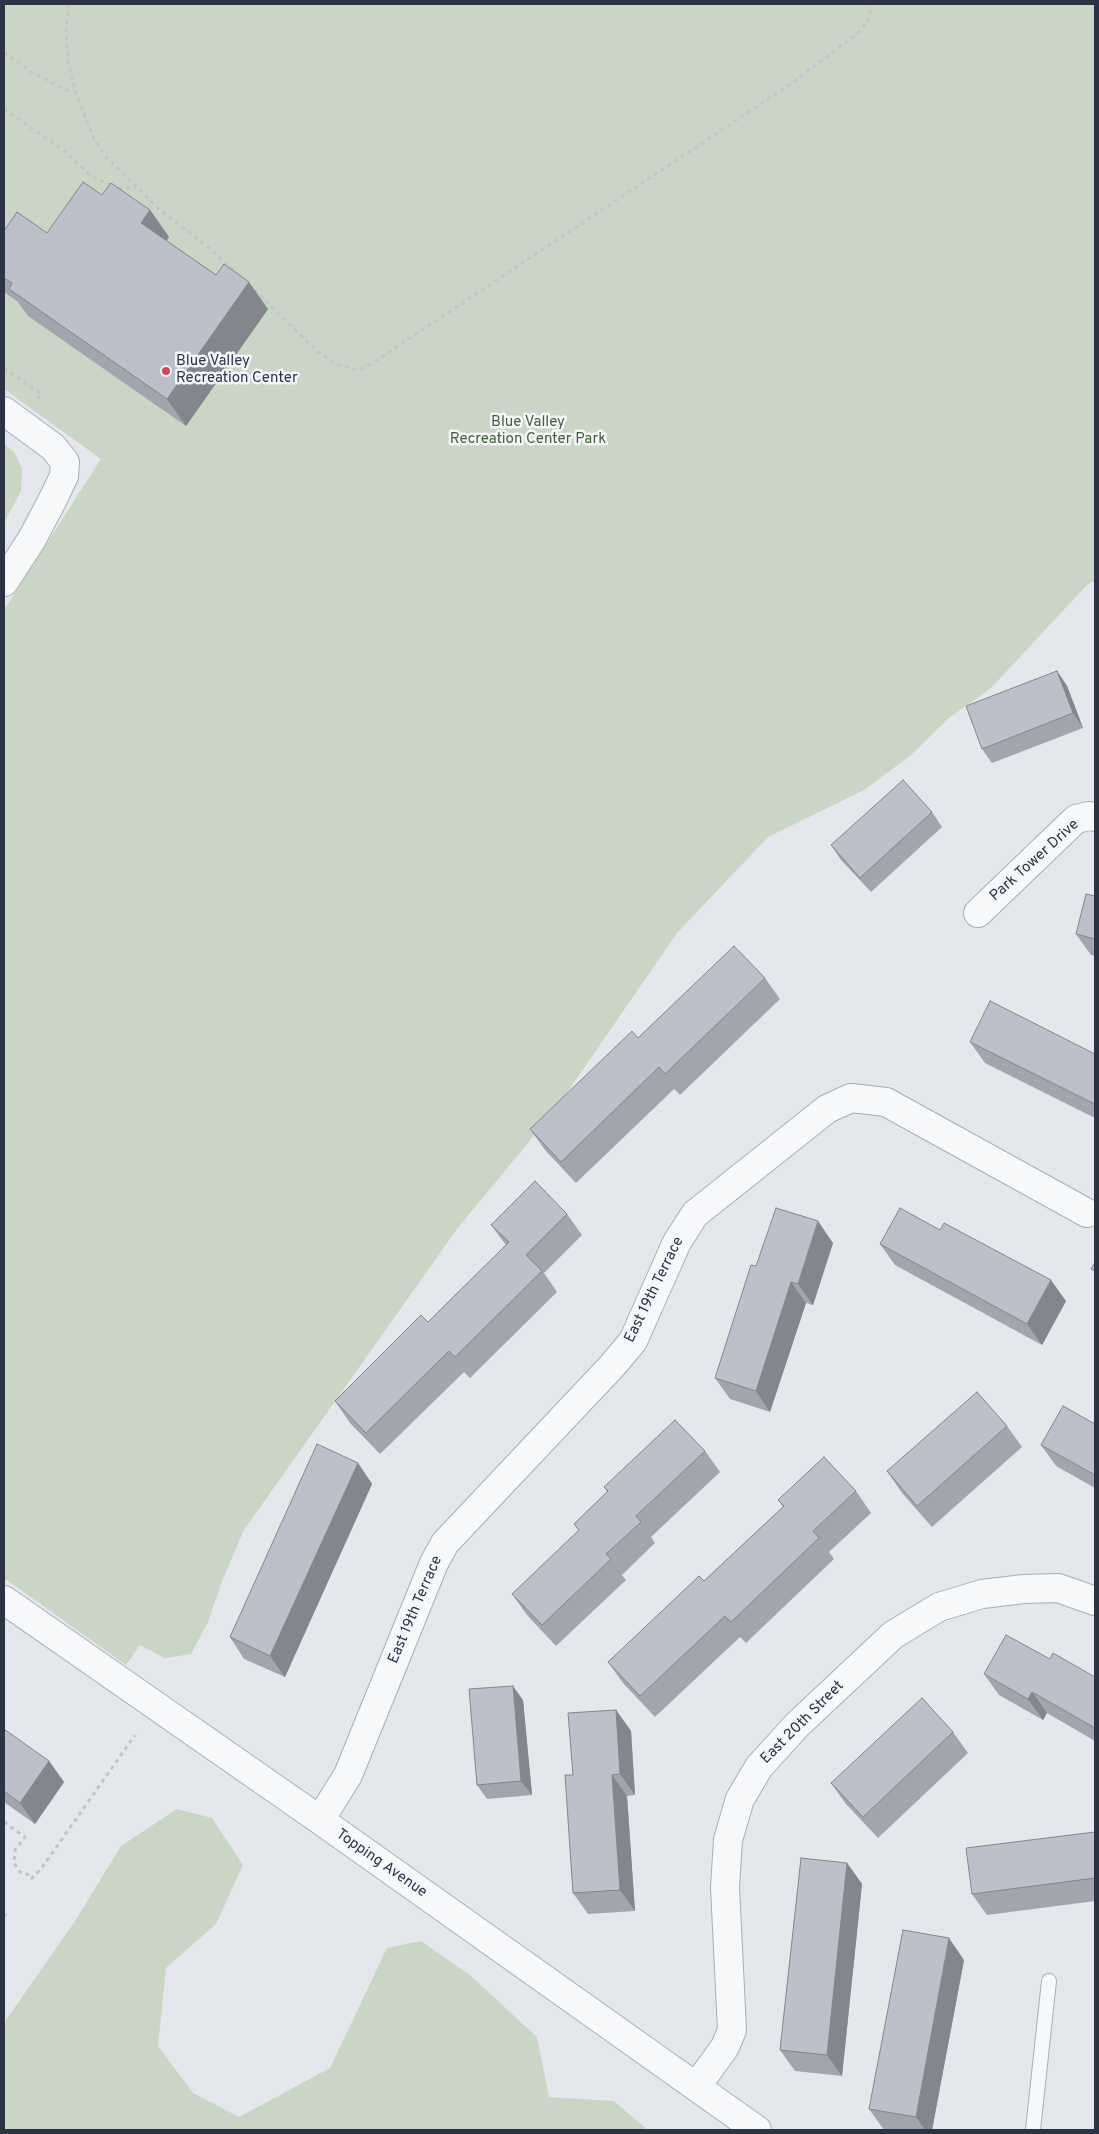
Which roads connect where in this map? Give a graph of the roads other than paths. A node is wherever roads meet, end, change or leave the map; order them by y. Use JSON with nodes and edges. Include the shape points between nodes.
{"nodes":[{"id":1,"x":4,"y":411,"type":"edge"},
{"id":2,"x":4,"y":582,"type":"edge"},
{"id":3,"x":1095,"y":817,"type":"edge"},
{"id":4,"x":978,"y":913,"type":"dead end"},
{"id":5,"x":1087,"y":1213,"type":"dead end"},
{"id":6,"x":4,"y":1600,"type":"edge"},
{"id":7,"x":1095,"y":1601,"type":"edge"},
{"id":8,"x":320,"y":1820,"type":"junction"},
{"id":9,"x":1048,"y":1981,"type":"dead end"},
{"id":10,"x":696,"y":2087,"type":"junction"},
{"id":11,"x":757,"y":2130,"type":"edge"},
{"id":12,"x":1033,"y":2130,"type":"edge"}],
"edges":[{"from":1,"to":2,"type":"street","via":[[53,447],[65,462],[64,476],[52,501]]},
{"from":3,"to":4,"type":"street","name":"Park Tower Drive","via":[[1076,819]]},
{"from":5,"to":8,"type":"street","name":"East 19th Terrace","via":[[886,1102],[851,1098],[826,1109],[695,1214],[677,1242],[633,1341],[445,1543],[348,1775]]},
{"from":6,"to":8,"type":"street","name":"Topping Avenue"},
{"from":7,"to":10,"type":"street","name":"East 20th Street","via":[[1058,1588],[1024,1589],[982,1594],[939,1607],[894,1635],[797,1725],[759,1767],[740,1799],[728,1840],[725,1887],[732,2030],[725,2047]]},
{"from":8,"to":10,"type":"street","name":"Topping Avenue"},
{"from":9,"to":12,"type":"lane"},
{"from":10,"to":11,"type":"street","name":"Topping Avenue"}]}
